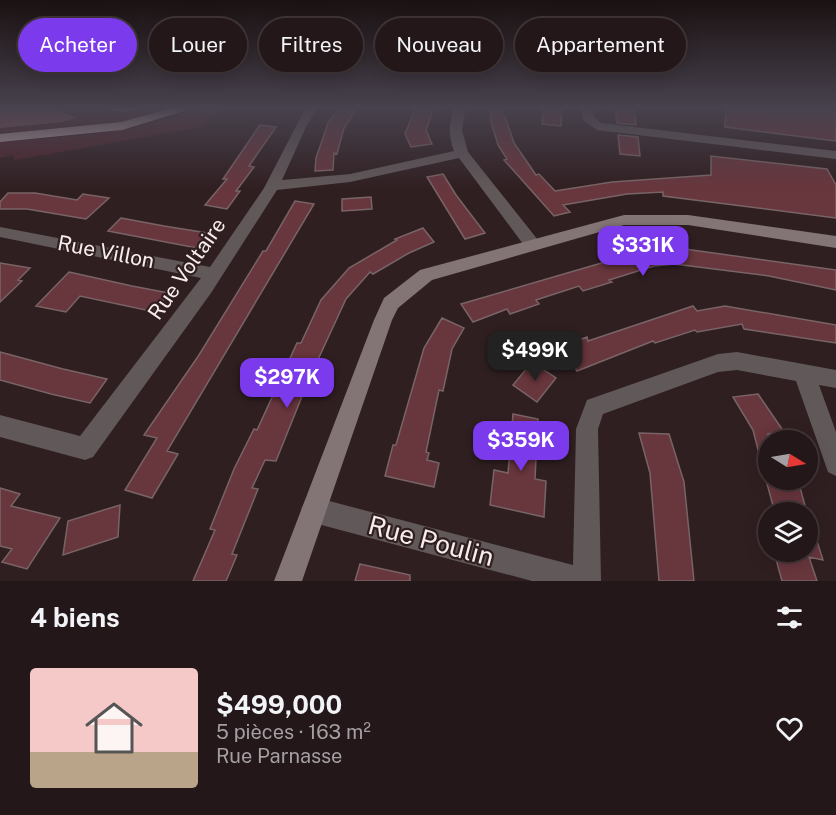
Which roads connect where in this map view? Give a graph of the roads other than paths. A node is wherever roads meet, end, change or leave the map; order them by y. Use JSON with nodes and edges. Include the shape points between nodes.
{"nodes":[{"id":1,"x":40,"y":134,"type":"edge"},
{"id":2,"x":296,"y":134,"type":"edge"},
{"id":3,"x":455,"y":134,"type":"edge"},
{"id":4,"x":664,"y":134,"type":"edge"},
{"id":5,"x":0,"y":138,"type":"edge"},
{"id":6,"x":462,"y":153,"type":"junction"},
{"id":7,"x":836,"y":155,"type":"edge"},
{"id":8,"x":272,"y":186,"type":"junction"},
{"id":9,"x":0,"y":232,"type":"edge"},
{"id":10,"x":836,"y":242,"type":"edge"},
{"id":11,"x":532,"y":244,"type":"junction"},
{"id":12,"x":212,"y":273,"type":"junction"},
{"id":13,"x":804,"y":374,"type":"junction"},
{"id":14,"x":836,"y":379,"type":"edge"},
{"id":15,"x":0,"y":426,"type":"edge"},
{"id":16,"x":836,"y":464,"type":"edge"},
{"id":17,"x":314,"y":510,"type":"junction"},
{"id":18,"x":288,"y":581,"type":"edge"},
{"id":19,"x":585,"y":581,"type":"edge"}],
"edges":[{"from":1,"to":5,"type":"highway"},
{"from":2,"to":8,"type":"street","name":"Rue Voltaire"},
{"from":3,"to":6,"type":"street"},
{"from":4,"to":7,"type":"street"},
{"from":6,"to":8,"type":"street","via":[[350,178]]},
{"from":6,"to":11,"type":"street"},
{"from":8,"to":12,"type":"street","name":"Rue Voltaire"},
{"from":9,"to":12,"type":"street","name":"Rue Villon"},
{"from":10,"to":11,"type":"street","via":[[659,218],[624,220]]},
{"from":11,"to":17,"type":"street","via":[[426,275],[391,303]]},
{"from":12,"to":15,"type":"street","name":"Rue Voltaire","via":[[85,449]]},
{"from":13,"to":14,"type":"street"},
{"from":13,"to":16,"type":"street"},
{"from":13,"to":19,"type":"street","via":[[737,362],[718,363],[595,407],[587,429]]},
{"from":17,"to":18,"type":"street"},
{"from":17,"to":19,"type":"street","name":"Rue Poulin"}]}
